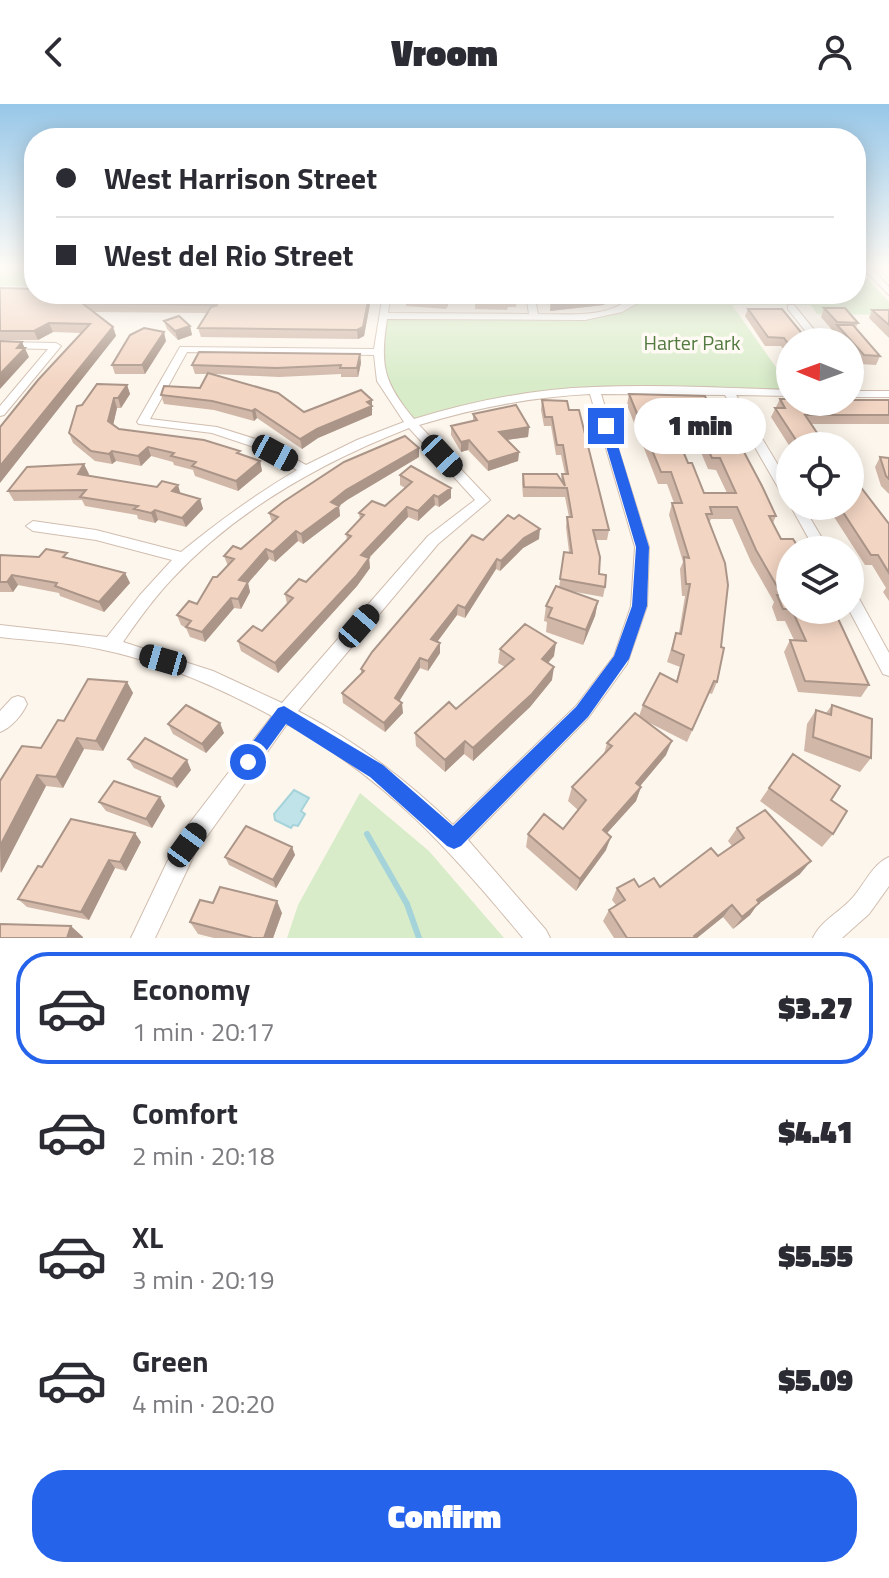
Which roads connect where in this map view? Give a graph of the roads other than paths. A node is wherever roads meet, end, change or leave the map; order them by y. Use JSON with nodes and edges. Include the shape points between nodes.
{"nodes":[{"id":1,"x":385,"y":306,"type":"edge"},
{"id":2,"x":532,"y":306,"type":"edge"},
{"id":3,"x":629,"y":306,"type":"edge"},
{"id":4,"x":791,"y":307,"type":"dead end"},
{"id":5,"x":383,"y":316,"type":"junction"},
{"id":6,"x":534,"y":317,"type":"junction"},
{"id":7,"x":808,"y":328,"type":"edge"},
{"id":8,"x":0,"y":345,"type":"edge"},
{"id":9,"x":380,"y":352,"type":"junction"},
{"id":10,"x":594,"y":390,"type":"junction"},
{"id":11,"x":729,"y":392,"type":"junction"},
{"id":12,"x":776,"y":393,"type":"edge"},
{"id":13,"x":864,"y":394,"type":"edge"},
{"id":14,"x":889,"y":394,"type":"edge"},
{"id":15,"x":0,"y":413,"type":"edge"},
{"id":16,"x":411,"y":422,"type":"junction"},
{"id":17,"x":303,"y":468,"type":"junction"},
{"id":18,"x":776,"y":472,"type":"edge"},
{"id":19,"x":33,"y":526,"type":"dead end"},
{"id":20,"x":183,"y":558,"type":"junction"},
{"id":21,"x":864,"y":623,"type":"edge"},
{"id":22,"x":0,"y":631,"type":"edge"},
{"id":23,"x":111,"y":645,"type":"junction"},
{"id":24,"x":889,"y":669,"type":"edge"},
{"id":25,"x":18,"y":704,"type":"dead end"},
{"id":26,"x":284,"y":714,"type":"junction"},
{"id":27,"x":0,"y":724,"type":"edge"},
{"id":28,"x":454,"y":839,"type":"junction"},
{"id":29,"x":889,"y":868,"type":"edge"},
{"id":30,"x":143,"y":938,"type":"edge"},
{"id":31,"x":538,"y":938,"type":"edge"},
{"id":32,"x":825,"y":938,"type":"edge"}],
"edges":[{"from":1,"to":5,"type":"street"},
{"from":2,"to":6,"type":"street"},
{"from":3,"to":6,"type":"street","via":[[599,316]]},
{"from":4,"to":7,"type":"street"},
{"from":5,"to":6,"type":"street"},
{"from":5,"to":9,"type":"street"},
{"from":8,"to":15,"type":"street","via":[[56,346]]},
{"from":9,"to":16,"type":"street","via":[[383,385]]},
{"from":9,"to":17,"type":"street","via":[[184,349],[143,422],[213,430],[258,444]]},
{"from":10,"to":11,"type":"street"},
{"from":10,"to":16,"type":"street","via":[[488,402]]},
{"from":10,"to":28,"type":"street","via":[[642,547],[639,606],[621,659],[582,712]]},
{"from":11,"to":12,"type":"street"},
{"from":11,"to":18,"type":"street"},
{"from":13,"to":14,"type":"street"},
{"from":16,"to":17,"type":"street"},
{"from":16,"to":26,"type":"street","via":[[483,500],[433,540]]},
{"from":17,"to":20,"type":"street"},
{"from":19,"to":20,"type":"street","via":[[96,535]]},
{"from":20,"to":23,"type":"street"},
{"from":21,"to":24,"type":"street"},
{"from":22,"to":23,"type":"street"},
{"from":23,"to":26,"type":"street","via":[[187,667]]},
{"from":25,"to":27,"type":"street"},
{"from":26,"to":28,"type":"street","via":[[376,771]]},
{"from":26,"to":30,"type":"street","via":[[187,845]]},
{"from":28,"to":31,"type":"street"},
{"from":29,"to":32,"type":"street","via":[[861,906]]}]}
